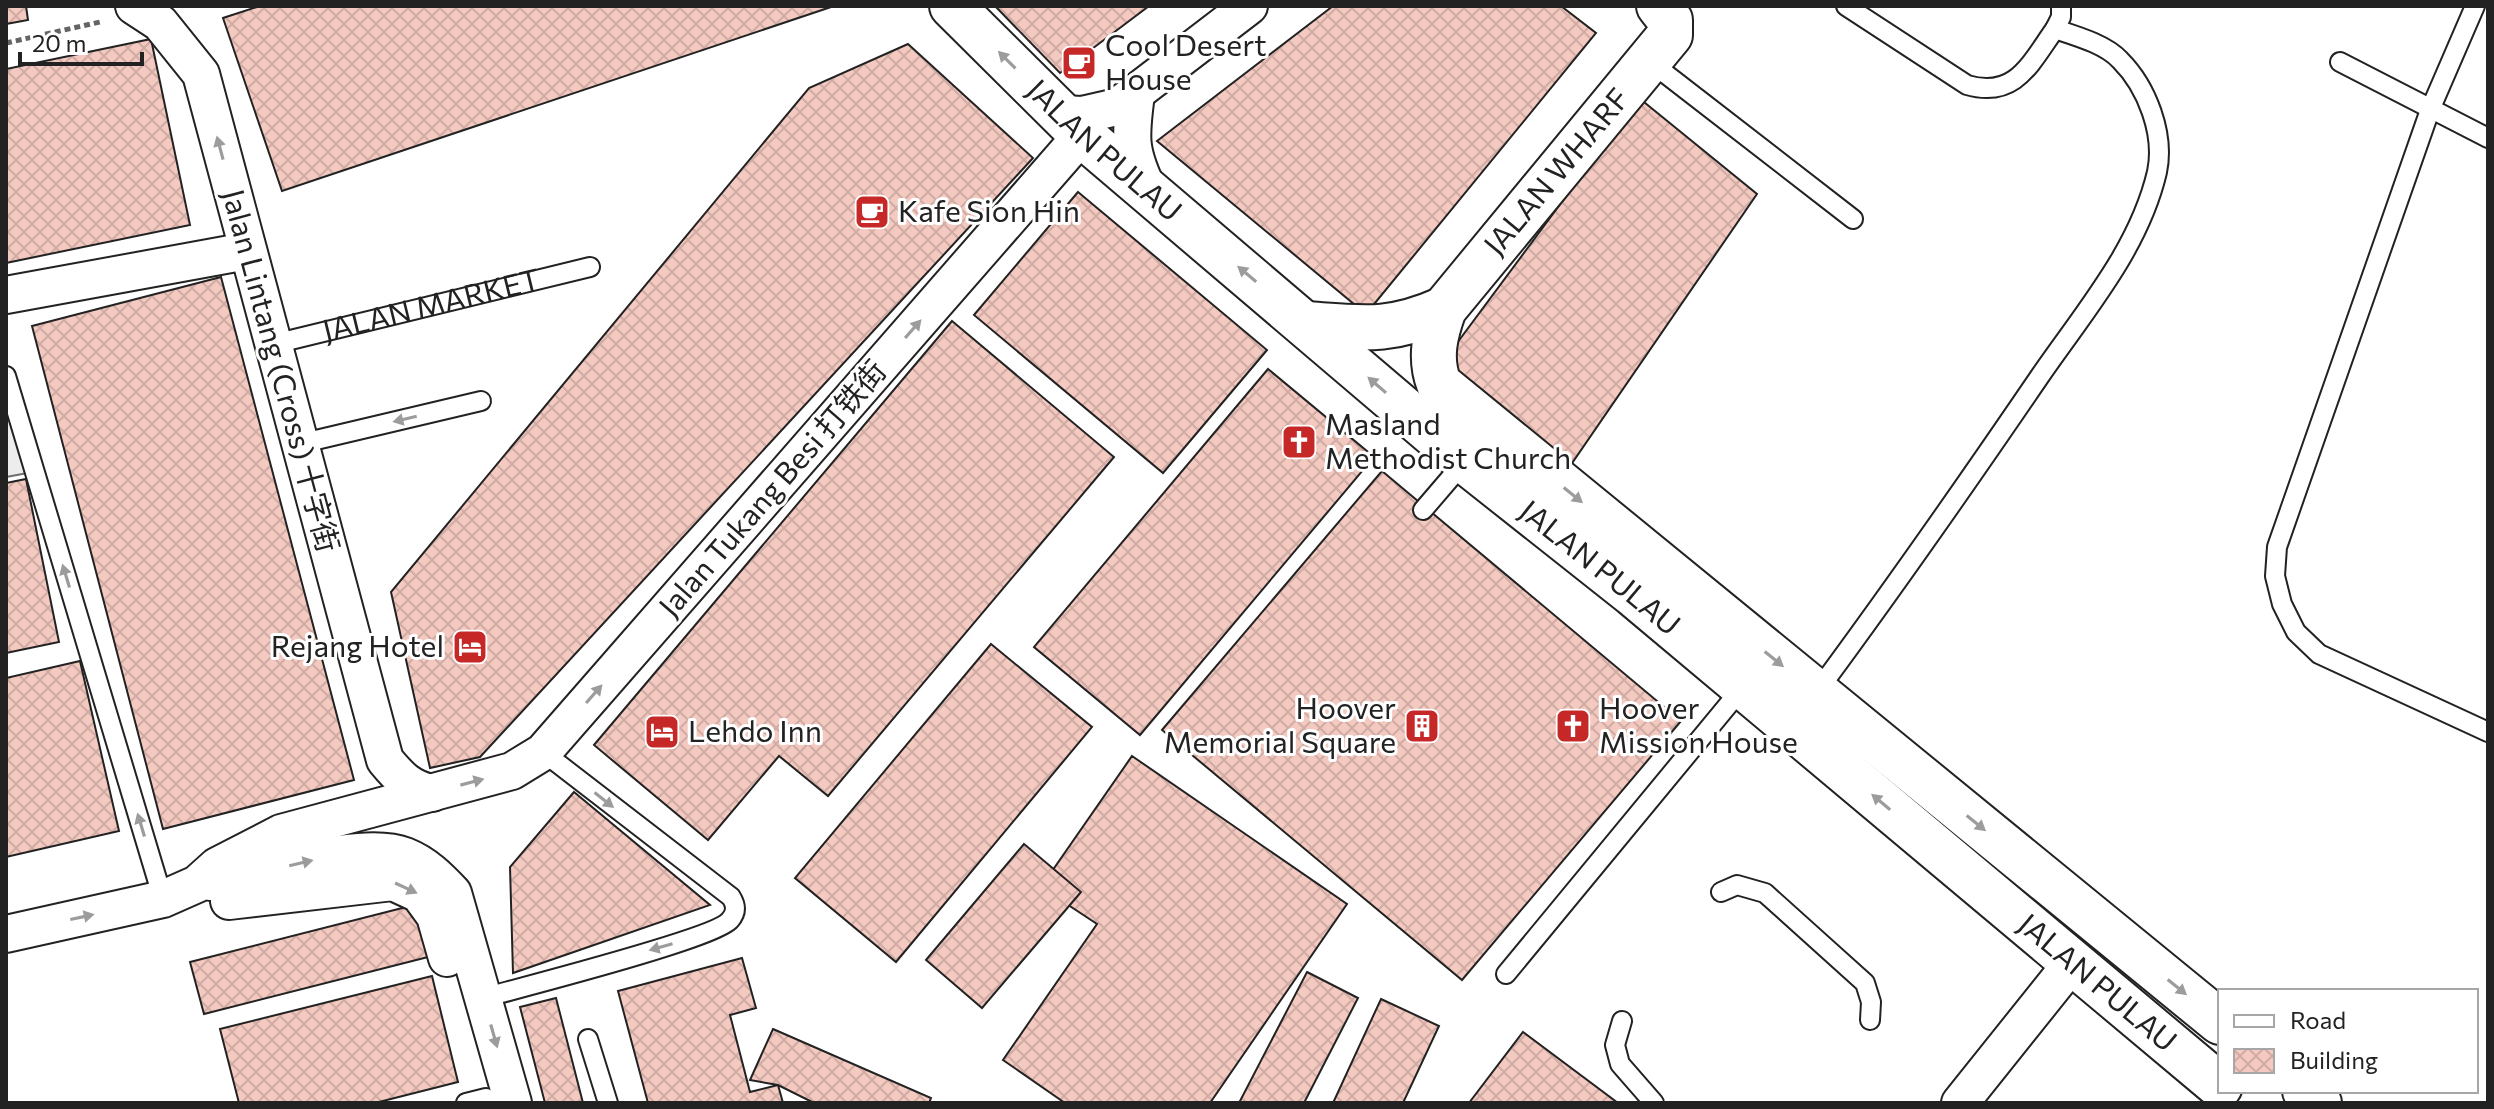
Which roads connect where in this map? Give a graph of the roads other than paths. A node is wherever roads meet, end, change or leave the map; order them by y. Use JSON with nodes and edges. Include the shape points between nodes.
{"nodes":[{"id":1,"x":952,"y":6,"type":"edge"},
{"id":2,"x":1249,"y":6,"type":"edge"},
{"id":3,"x":1846,"y":6,"type":"edge"},
{"id":4,"x":2061,"y":6,"type":"edge"},
{"id":5,"x":2475,"y":6,"type":"edge"},
{"id":6,"x":139,"y":9,"type":"edge"},
{"id":7,"x":2055,"y":29,"type":"junction"},
{"id":8,"x":1659,"y":34,"type":"edge"},
{"id":9,"x":2340,"y":62,"type":"dead end"},
{"id":10,"x":1136,"y":94,"type":"junction"},
{"id":11,"x":2430,"y":110,"type":"junction"},
{"id":12,"x":1072,"y":124,"type":"junction"},
{"id":13,"x":2488,"y":138,"type":"edge"},
{"id":14,"x":1149,"y":192,"type":"junction"},
{"id":15,"x":1853,"y":219,"type":"dead end"},
{"id":16,"x":247,"y":251,"type":"junction"},
{"id":17,"x":590,"y":267,"type":"dead end"},
{"id":18,"x":6,"y":295,"type":"edge"},
{"id":19,"x":1444,"y":309,"type":"junction"},
{"id":20,"x":1306,"y":324,"type":"junction"},
{"id":21,"x":274,"y":344,"type":"junction"},
{"id":22,"x":6,"y":376,"type":"edge"},
{"id":23,"x":481,"y":401,"type":"dead end"},
{"id":24,"x":1469,"y":410,"type":"joint"},
{"id":25,"x":299,"y":444,"type":"junction"},
{"id":26,"x":1465,"y":461,"type":"junction"},
{"id":27,"x":1423,"y":510,"type":"dead end"},
{"id":28,"x":1743,"y":687,"type":"junction"},
{"id":29,"x":1816,"y":693,"type":"junction"},
{"id":30,"x":2488,"y":732,"type":"edge"},
{"id":31,"x":543,"y":752,"type":"junction"},
{"id":32,"x":385,"y":760,"type":"junction"},
{"id":33,"x":432,"y":793,"type":"junction"},
{"id":34,"x":372,"y":809,"type":"junction"},
{"id":35,"x":197,"y":884,"type":"junction"},
{"id":36,"x":1721,"y":892,"type":"dead end"},
{"id":37,"x":163,"y":899,"type":"junction"},
{"id":38,"x":6,"y":934,"type":"edge"},
{"id":39,"x":2072,"y":963,"type":"junction"},
{"id":40,"x":1506,"y":974,"type":"dead end"},
{"id":41,"x":483,"y":998,"type":"junction"},
{"id":42,"x":1870,"y":1020,"type":"dead end"},
{"id":43,"x":2218,"y":1020,"type":"edge"},
{"id":44,"x":1622,"y":1021,"type":"dead end"},
{"id":45,"x":588,"y":1039,"type":"dead end"},
{"id":46,"x":2218,"y":1084,"type":"edge"},
{"id":47,"x":488,"y":1102,"type":"edge"},
{"id":48,"x":608,"y":1103,"type":"edge"},
{"id":49,"x":1654,"y":1103,"type":"edge"},
{"id":50,"x":1960,"y":1103,"type":"edge"}],
"edges":[{"from":12,"to":1,"type":"street","name":"JALAN PULAU","one_way":true},
{"from":2,"to":10,"type":"street"},
{"from":3,"to":7,"type":"lane","via":[[1967,85],[1984,90],[2015,80]]},
{"from":4,"to":7,"type":"lane"},
{"from":5,"to":11,"type":"lane"},
{"from":16,"to":6,"type":"street","name":"Jalan Lintang (Cross) 十字街","one_way":true,"via":[[201,74],[160,23]]},
{"from":7,"to":29,"type":"lane","via":[[2120,59],[2157,125],[2157,170],[2133,241],[1925,545]]},
{"from":8,"to":15,"type":"lane"},
{"from":8,"to":19,"type":"street","name":"JALAN WHARF"},
{"from":9,"to":11,"type":"lane"},
{"from":10,"to":12,"type":"street"},
{"from":10,"to":14,"type":"street","via":[[1130,133]]},
{"from":11,"to":13,"type":"lane"},
{"from":11,"to":30,"type":"lane","via":[[2277,547],[2275,576],[2296,632],[2319,654]]},
{"from":12,"to":14,"type":"street","name":"JALAN PULAU"},
{"from":31,"to":12,"type":"street","name":"Jalan Tukang Besi 打铁街","one_way":true},
{"from":20,"to":14,"type":"street","name":"JALAN PULAU","one_way":true},
{"from":16,"to":18,"type":"street"},
{"from":16,"to":21,"type":"street","name":"Jalan Lintang (Cross) 十字街"},
{"from":17,"to":21,"type":"lane","name":"JALAN MARKET"},
{"from":19,"to":20,"type":"street","name":"JALAN WHARF","via":[[1415,322],[1371,329]]},
{"from":19,"to":24,"type":"street","name":"JALAN WHARF","via":[[1436,331],[1433,371],[1439,384]]},
{"from":26,"to":20,"type":"street","name":"JALAN PULAU","one_way":true},
{"from":21,"to":25,"type":"street","name":"Jalan Lintang (Cross) 十字街"},
{"from":37,"to":22,"type":"lane","one_way":true},
{"from":23,"to":25,"type":"lane","one_way":true},
{"from":24,"to":29,"type":"street","name":"JALAN PULAU","one_way":true},
{"from":25,"to":32,"type":"street","name":"Jalan Lintang (Cross) 十字街"},
{"from":26,"to":27,"type":"lane"},
{"from":26,"to":28,"type":"street","name":"JALAN PULAU"},
{"from":39,"to":28,"type":"street","name":"JALAN PULAU","one_way":true},
{"from":28,"to":40,"type":"lane"},
{"from":29,"to":43,"type":"street","name":"JALAN PULAU","one_way":true},
{"from":33,"to":31,"type":"street","name":"Jalan Tukang Besi 打铁街","one_way":true,"via":[[512,771]]},
{"from":31,"to":41,"type":"lane","one_way":true,"via":[[731,897],[735,911],[719,927],[683,940]]},
{"from":32,"to":33,"type":"street","via":[[416,790]]},
{"from":32,"to":34,"type":"street"},
{"from":33,"to":34,"type":"street","name":"Jalan Tukang Besi 打铁街"},
{"from":34,"to":35,"type":"street","name":"Jalan Tukang Besi 打铁街","via":[[281,833],[217,866]]},
{"from":35,"to":37,"type":"street"},
{"from":35,"to":41,"type":"street","one_way":true,"via":[[339,855],[402,855],[419,862],[453,893]]},
{"from":36,"to":42,"type":"lane","via":[[1737,885],[1765,893],[1865,983]]},
{"from":38,"to":37,"type":"street","one_way":true},
{"from":37,"to":47,"type":"street","one_way":true,"via":[[206,903],[393,882],[419,894],[435,916]]},
{"from":39,"to":46,"type":"street","name":"JALAN PULAU"},
{"from":39,"to":50,"type":"street"},
{"from":41,"to":47,"type":"street","one_way":true},
{"from":44,"to":49,"type":"lane","via":[[1615,1045],[1620,1064]]},
{"from":45,"to":48,"type":"lane"}]}
